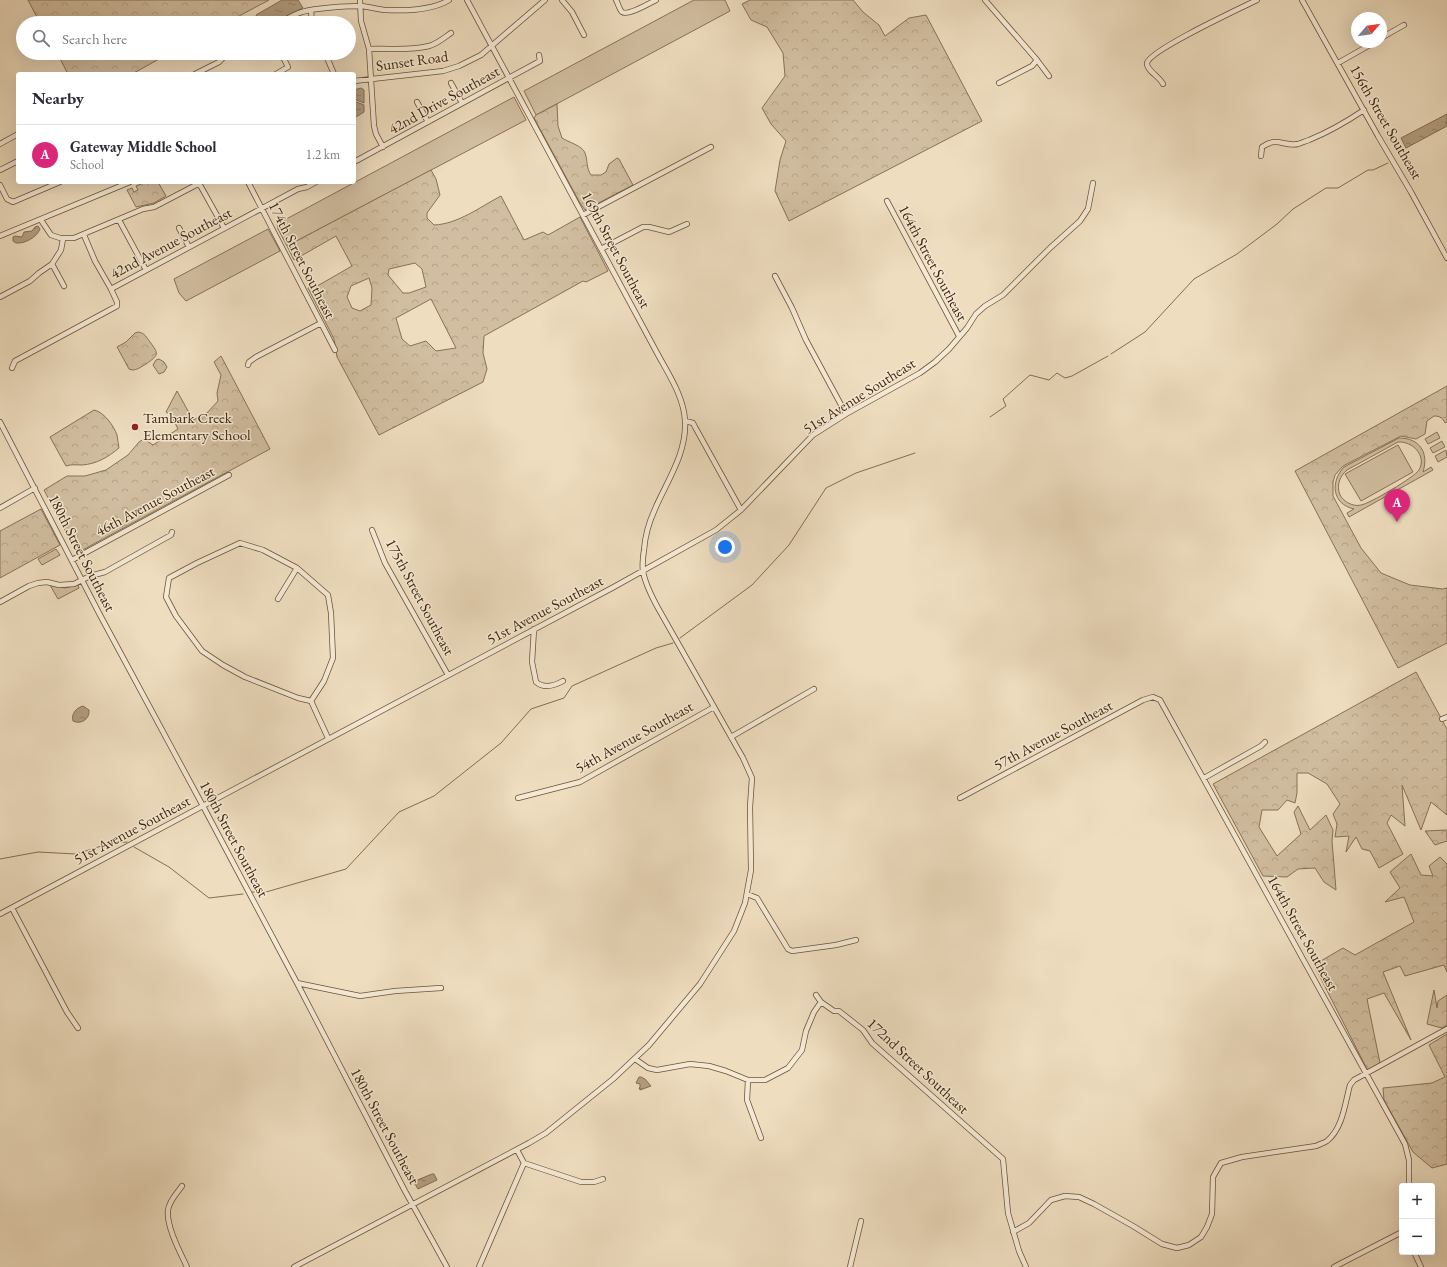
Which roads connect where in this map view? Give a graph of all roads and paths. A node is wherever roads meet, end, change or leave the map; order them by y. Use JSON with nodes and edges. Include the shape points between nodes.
{"nodes":[{"id":1,"x":360,"y":0,"type":"edge"},
{"id":2,"x":449,"y":0,"type":"edge"},
{"id":3,"x":467,"y":0,"type":"edge"},
{"id":4,"x":546,"y":0,"type":"edge"},
{"id":5,"x":562,"y":0,"type":"edge"},
{"id":6,"x":616,"y":0,"type":"edge"},
{"id":7,"x":656,"y":0,"type":"edge"},
{"id":8,"x":985,"y":0,"type":"edge"},
{"id":9,"x":1257,"y":0,"type":"edge"},
{"id":10,"x":1302,"y":0,"type":"edge"},
{"id":11,"x":360,"y":6,"type":"junction"},
{"id":12,"x":311,"y":10,"type":"junction"},
{"id":13,"x":294,"y":16,"type":"edge"},
{"id":14,"x":311,"y":16,"type":"edge"},
{"id":15,"x":1404,"y":25,"type":"dead end"},
{"id":16,"x":451,"y":33,"type":"dead end"},
{"id":17,"x":584,"y":35,"type":"dead end"},
{"id":18,"x":1387,"y":35,"type":"edge"},
{"id":19,"x":492,"y":46,"type":"junction"},
{"id":20,"x":1364,"y":48,"type":"edge"},
{"id":21,"x":369,"y":49,"type":"junction"},
{"id":22,"x":539,"y":54,"type":"dead end"},
{"id":23,"x":221,"y":60,"type":"edge"},
{"id":24,"x":284,"y":60,"type":"edge"},
{"id":25,"x":328,"y":60,"type":"edge"},
{"id":26,"x":1037,"y":60,"type":"junction"},
{"id":27,"x":1338,"y":63,"type":"junction"},
{"id":28,"x":199,"y":72,"type":"edge"},
{"id":29,"x":279,"y":72,"type":"edge"},
{"id":30,"x":333,"y":72,"type":"edge"},
{"id":31,"x":1049,"y":76,"type":"dead end"},
{"id":32,"x":371,"y":78,"type":"junction"},
{"id":33,"x":509,"y":78,"type":"junction"},
{"id":34,"x":356,"y":81,"type":"edge"},
{"id":35,"x":451,"y":83,"type":"dead end"},
{"id":36,"x":999,"y":83,"type":"dead end"},
{"id":37,"x":1163,"y":84,"type":"dead end"},
{"id":38,"x":417,"y":102,"type":"dead end"},
{"id":39,"x":462,"y":103,"type":"junction"},
{"id":40,"x":1364,"y":110,"type":"junction"},
{"id":41,"x":428,"y":122,"type":"junction"},
{"id":42,"x":16,"y":135,"type":"edge"},
{"id":43,"x":0,"y":144,"type":"edge"},
{"id":44,"x":383,"y":147,"type":"junction"},
{"id":45,"x":712,"y":147,"type":"dead end"},
{"id":46,"x":1261,"y":156,"type":"dead end"},
{"id":47,"x":356,"y":161,"type":"edge"},
{"id":48,"x":16,"y":162,"type":"edge"},
{"id":49,"x":0,"y":170,"type":"edge"},
{"id":50,"x":1093,"y":183,"type":"dead end"},
{"id":51,"x":55,"y":184,"type":"edge"},
{"id":52,"x":118,"y":184,"type":"edge"},
{"id":53,"x":249,"y":184,"type":"edge"},
{"id":54,"x":311,"y":184,"type":"edge"},
{"id":55,"x":0,"y":185,"type":"edge"},
{"id":56,"x":887,"y":201,"type":"dead end"},
{"id":57,"x":262,"y":208,"type":"junction"},
{"id":58,"x":583,"y":215,"type":"junction"},
{"id":59,"x":41,"y":220,"type":"junction"},
{"id":60,"x":118,"y":220,"type":"junction"},
{"id":61,"x":687,"y":224,"type":"dead end"},
{"id":62,"x":179,"y":228,"type":"dead end"},
{"id":63,"x":224,"y":228,"type":"junction"},
{"id":64,"x":84,"y":235,"type":"junction"},
{"id":65,"x":0,"y":236,"type":"edge"},
{"id":66,"x":63,"y":239,"type":"junction"},
{"id":67,"x":189,"y":247,"type":"junction"},
{"id":68,"x":602,"y":249,"type":"junction"},
{"id":69,"x":1447,"y":258,"type":"edge"},
{"id":70,"x":52,"y":264,"type":"junction"},
{"id":71,"x":146,"y":270,"type":"junction"},
{"id":72,"x":774,"y":276,"type":"dead end"},
{"id":73,"x":64,"y":286,"type":"dead end"},
{"id":74,"x":111,"y":289,"type":"junction"},
{"id":75,"x":0,"y":297,"type":"edge"},
{"id":76,"x":322,"y":323,"type":"junction"},
{"id":77,"x":959,"y":336,"type":"junction"},
{"id":78,"x":335,"y":350,"type":"dead end"},
{"id":79,"x":248,"y":365,"type":"dead end"},
{"id":80,"x":12,"y":368,"type":"dead end"},
{"id":81,"x":846,"y":414,"type":"junction"},
{"id":82,"x":685,"y":421,"type":"junction"},
{"id":83,"x":0,"y":422,"type":"edge"},
{"id":84,"x":228,"y":475,"type":"dead end"},
{"id":85,"x":35,"y":488,"type":"junction"},
{"id":86,"x":0,"y":508,"type":"edge"},
{"id":87,"x":741,"y":510,"type":"junction"},
{"id":88,"x":372,"y":530,"type":"dead end"},
{"id":89,"x":172,"y":532,"type":"dead end"},
{"id":90,"x":72,"y":560,"type":"junction"},
{"id":91,"x":297,"y":568,"type":"junction"},
{"id":92,"x":643,"y":571,"type":"junction"},
{"id":93,"x":82,"y":580,"type":"junction"},
{"id":94,"x":278,"y":599,"type":"dead end"},
{"id":95,"x":0,"y":602,"type":"edge"},
{"id":96,"x":534,"y":629,"type":"junction"},
{"id":97,"x":448,"y":675,"type":"junction"},
{"id":98,"x":563,"y":681,"type":"dead end"},
{"id":99,"x":814,"y":689,"type":"dead end"},
{"id":100,"x":1158,"y":698,"type":"joint"},
{"id":101,"x":311,"y":701,"type":"junction"},
{"id":102,"x":714,"y":707,"type":"junction"},
{"id":103,"x":731,"y":737,"type":"junction"},
{"id":104,"x":328,"y":738,"type":"junction"},
{"id":105,"x":1265,"y":742,"type":"dead end"},
{"id":106,"x":1204,"y":778,"type":"junction"},
{"id":107,"x":518,"y":798,"type":"dead end"},
{"id":108,"x":960,"y":798,"type":"dead end"},
{"id":109,"x":203,"y":806,"type":"junction"},
{"id":110,"x":747,"y":894,"type":"junction"},
{"id":111,"x":12,"y":908,"type":"junction"},
{"id":112,"x":0,"y":914,"type":"edge"},
{"id":113,"x":856,"y":940,"type":"dead end"},
{"id":114,"x":297,"y":983,"type":"junction"},
{"id":115,"x":442,"y":988,"type":"dead end"},
{"id":116,"x":816,"y":995,"type":"dead end"},
{"id":117,"x":821,"y":1002,"type":"junction"},
{"id":118,"x":78,"y":1028,"type":"dead end"},
{"id":119,"x":1447,"y":1029,"type":"edge"},
{"id":120,"x":635,"y":1059,"type":"junction"},
{"id":121,"x":1366,"y":1074,"type":"junction"},
{"id":122,"x":748,"y":1080,"type":"junction"},
{"id":123,"x":761,"y":1138,"type":"dead end"},
{"id":124,"x":517,"y":1150,"type":"junction"},
{"id":125,"x":524,"y":1164,"type":"junction"},
{"id":126,"x":603,"y":1179,"type":"dead end"},
{"id":127,"x":1409,"y":1183,"type":"edge"},
{"id":128,"x":182,"y":1186,"type":"dead end"},
{"id":129,"x":413,"y":1205,"type":"junction"},
{"id":130,"x":861,"y":1221,"type":"dead end"},
{"id":131,"x":1013,"y":1232,"type":"junction"},
{"id":132,"x":1399,"y":1234,"type":"edge"},
{"id":133,"x":1415,"y":1255,"type":"edge"},
{"id":134,"x":187,"y":1267,"type":"edge"},
{"id":135,"x":294,"y":1267,"type":"edge"},
{"id":136,"x":447,"y":1267,"type":"edge"},
{"id":137,"x":479,"y":1267,"type":"edge"},
{"id":138,"x":850,"y":1267,"type":"edge"},
{"id":139,"x":1026,"y":1267,"type":"edge"},
{"id":140,"x":1334,"y":1267,"type":"edge"},
{"id":141,"x":1421,"y":1267,"type":"edge"}],
"edges":[{"from":1,"to":11,"type":"street"},
{"from":2,"to":11,"type":"street","via":[[430,7],[406,10]]},
{"from":3,"to":19,"type":"street","name":"169th Street Southeast"},
{"from":4,"to":19,"type":"street","name":"Sunset Road"},
{"from":5,"to":17,"type":"street","via":[[572,12]]},
{"from":6,"to":7,"type":"street","via":[[624,13]]},
{"from":8,"to":26,"type":"street"},
{"from":9,"to":37,"type":"street","via":[[1179,39],[1150,58],[1148,67]]},
{"from":10,"to":27,"type":"street","name":"156th Street Southeast"},
{"from":11,"to":12,"type":"street"},
{"from":11,"to":21,"type":"street","via":[[361,22]]},
{"from":12,"to":13,"type":"street"},
{"from":12,"to":14,"type":"street"},
{"from":15,"to":18,"type":"street"},
{"from":16,"to":21,"type":"street","via":[[429,46],[390,50]]},
{"from":19,"to":32,"type":"street","name":"Sunset Road","via":[[481,56],[443,71]]},
{"from":19,"to":33,"type":"street","name":"169th Street Southeast"},
{"from":20,"to":27,"type":"street"},
{"from":21,"to":32,"type":"street"},
{"from":22,"to":33,"type":"street","name":"42nd Drive Southeast","via":[[540,61]]},
{"from":23,"to":28,"type":"street"},
{"from":24,"to":29,"type":"street","via":[[288,67]]},
{"from":25,"to":30,"type":"street"},
{"from":26,"to":31,"type":"street"},
{"from":26,"to":36,"type":"street","via":[[1032,66]]},
{"from":27,"to":40,"type":"street","name":"156th Street Southeast"},
{"from":32,"to":34,"type":"street","name":"Sunset Road"},
{"from":32,"to":44,"type":"street","via":[[374,126]]},
{"from":33,"to":39,"type":"street","name":"42nd Drive Southeast"},
{"from":33,"to":58,"type":"street","name":"169th Street Southeast"},
{"from":35,"to":39,"type":"street"},
{"from":38,"to":41,"type":"street"},
{"from":39,"to":41,"type":"street","name":"42nd Drive Southeast"},
{"from":40,"to":46,"type":"street","via":[[1343,125],[1297,144],[1274,142],[1264,145]]},
{"from":40,"to":69,"type":"street","name":"156th Street Southeast"},
{"from":41,"to":44,"type":"street","name":"42nd Drive Southeast"},
{"from":42,"to":43,"type":"street"},
{"from":44,"to":47,"type":"street","name":"42nd Drive Southeast"},
{"from":45,"to":58,"type":"street"},
{"from":48,"to":49,"type":"street"},
{"from":50,"to":77,"type":"street","name":"51st Avenue Southeast","via":[[1088,209],[1080,221],[1003,295],[984,306]]},
{"from":51,"to":55,"type":"street","via":[[15,201],[10,201]]},
{"from":52,"to":59,"type":"street"},
{"from":53,"to":57,"type":"street","name":"174th Street Southeast"},
{"from":54,"to":57,"type":"street"},
{"from":56,"to":77,"type":"street","name":"164th Street Southeast"},
{"from":57,"to":63,"type":"street","name":"42nd Avenue Southeast"},
{"from":57,"to":76,"type":"street","name":"174th Street Southeast"},
{"from":58,"to":68,"type":"street","name":"169th Street Southeast"},
{"from":59,"to":65,"type":"street"},
{"from":59,"to":66,"type":"street","via":[[51,235]]},
{"from":60,"to":63,"type":"street","via":[[154,207],[200,185]]},
{"from":60,"to":64,"type":"street"},
{"from":60,"to":71,"type":"street"},
{"from":61,"to":68,"type":"street","via":[[670,232],[643,227]]},
{"from":62,"to":67,"type":"street"},
{"from":63,"to":67,"type":"street","name":"42nd Avenue Southeast"},
{"from":64,"to":66,"type":"street"},
{"from":64,"to":74,"type":"street"},
{"from":66,"to":70,"type":"street","via":[[61,250]]},
{"from":67,"to":71,"type":"street","name":"42nd Avenue Southeast"},
{"from":68,"to":82,"type":"street","name":"169th Street Southeast","via":[[679,394]]},
{"from":70,"to":73,"type":"street"},
{"from":70,"to":75,"type":"street","via":[[30,281]]},
{"from":71,"to":74,"type":"street","name":"42nd Avenue Southeast"},
{"from":72,"to":81,"type":"street"},
{"from":74,"to":80,"type":"street","name":"42nd Avenue Southeast","via":[[117,306],[15,361]]},
{"from":76,"to":78,"type":"street","name":"174th Street Southeast"},
{"from":76,"to":79,"type":"street","via":[[256,357]]},
{"from":77,"to":81,"type":"street","name":"51st Avenue Southeast","via":[[949,349],[920,373]]},
{"from":81,"to":87,"type":"street","name":"51st Avenue Southeast","via":[[813,435]]},
{"from":82,"to":87,"type":"street","via":[[695,427]]},
{"from":82,"to":92,"type":"street","name":"169th Street Southeast","via":[[679,456],[649,524]]},
{"from":83,"to":85,"type":"street","name":"180th Street Southeast"},
{"from":84,"to":90,"type":"street","name":"46th Avenue Southeast"},
{"from":85,"to":86,"type":"street"},
{"from":85,"to":90,"type":"street","name":"180th Street Southeast"},
{"from":87,"to":92,"type":"street","name":"51st Avenue Southeast","via":[[716,530]]},
{"from":88,"to":97,"type":"street","name":"175th Street Southeast","via":[[385,563]]},
{"from":89,"to":93,"type":"street","via":[[172,535],[122,563]]},
{"from":90,"to":93,"type":"street","name":"180th Street Southeast"},
{"from":91,"to":94,"type":"street"},
{"from":91,"to":101,"type":"street","via":[[328,596],[331,613],[333,658],[324,681]]},
{"from":91,"to":101,"type":"street","via":[[263,550],[240,543],[169,578],[166,597],[176,616],[202,651],[245,677]]},
{"from":92,"to":96,"type":"street","name":"51st Avenue Southeast"},
{"from":92,"to":102,"type":"street","via":[[652,596]]},
{"from":93,"to":95,"type":"street","via":[[66,585],[38,582]]},
{"from":93,"to":109,"type":"street","name":"180th Street Southeast"},
{"from":96,"to":97,"type":"street","name":"51st Avenue Southeast"},
{"from":96,"to":98,"type":"street","via":[[532,662],[536,682],[547,687]]},
{"from":97,"to":104,"type":"street","name":"51st Avenue Southeast"},
{"from":99,"to":103,"type":"street"},
{"from":100,"to":106,"type":"street","name":"164th Street Southeast"},
{"from":100,"to":108,"type":"street","name":"57th Avenue Southeast","via":[[1143,700]]},
{"from":101,"to":104,"type":"street"},
{"from":102,"to":103,"type":"street"},
{"from":102,"to":107,"type":"street","name":"54th Avenue Southeast","via":[[580,782]]},
{"from":103,"to":110,"type":"street","via":[[752,778],[751,870]]},
{"from":104,"to":109,"type":"street","name":"51st Avenue Southeast"},
{"from":105,"to":106,"type":"street"},
{"from":106,"to":121,"type":"street","name":"164th Street Southeast"},
{"from":109,"to":111,"type":"street","name":"51st Avenue Southeast"},
{"from":109,"to":114,"type":"street","name":"180th Street Southeast"},
{"from":110,"to":113,"type":"street","via":[[756,898],[788,949],[792,951]]},
{"from":110,"to":120,"type":"street","via":[[734,931],[700,984]]},
{"from":111,"to":112,"type":"street","name":"51st Avenue Southeast"},
{"from":111,"to":118,"type":"street"},
{"from":114,"to":115,"type":"street","via":[[360,996]]},
{"from":114,"to":129,"type":"street","name":"180th Street Southeast"},
{"from":116,"to":117,"type":"street","name":"172nd Street Southeast"},
{"from":117,"to":122,"type":"street","via":[[806,1031],[802,1050],[788,1068],[765,1080]]},
{"from":117,"to":131,"type":"street","name":"172nd Street Southeast","via":[[834,1011],[839,1011],[863,1030],[872,1043],[1003,1159],[1008,1213]]},
{"from":119,"to":121,"type":"street"},
{"from":120,"to":122,"type":"street","via":[[648,1068],[657,1070],[690,1064],[709,1066]]},
{"from":120,"to":124,"type":"street","via":[[546,1132]]},
{"from":121,"to":127,"type":"street","name":"164th Street Southeast","via":[[1405,1144],[1409,1160]]},
{"from":121,"to":131,"type":"street","via":[[1350,1085],[1340,1122],[1335,1133],[1326,1142],[1221,1163],[1213,1177],[1212,1214],[1207,1227],[1201,1237],[1189,1245],[1177,1248],[1162,1244],[1079,1197],[1065,1196],[1051,1200],[1029,1223]]},
{"from":122,"to":123,"type":"street","via":[[747,1100]]},
{"from":124,"to":125,"type":"street"},
{"from":124,"to":129,"type":"street"},
{"from":125,"to":126,"type":"street","via":[[581,1182]]},
{"from":125,"to":137,"type":"street"},
{"from":128,"to":134,"type":"street","via":[[172,1199],[168,1217]]},
{"from":129,"to":135,"type":"street"},
{"from":129,"to":136,"type":"street","name":"180th Street Southeast"},
{"from":130,"to":138,"type":"street"},
{"from":131,"to":139,"type":"street"},
{"from":132,"to":140,"type":"street"},
{"from":133,"to":141,"type":"street"}]}
